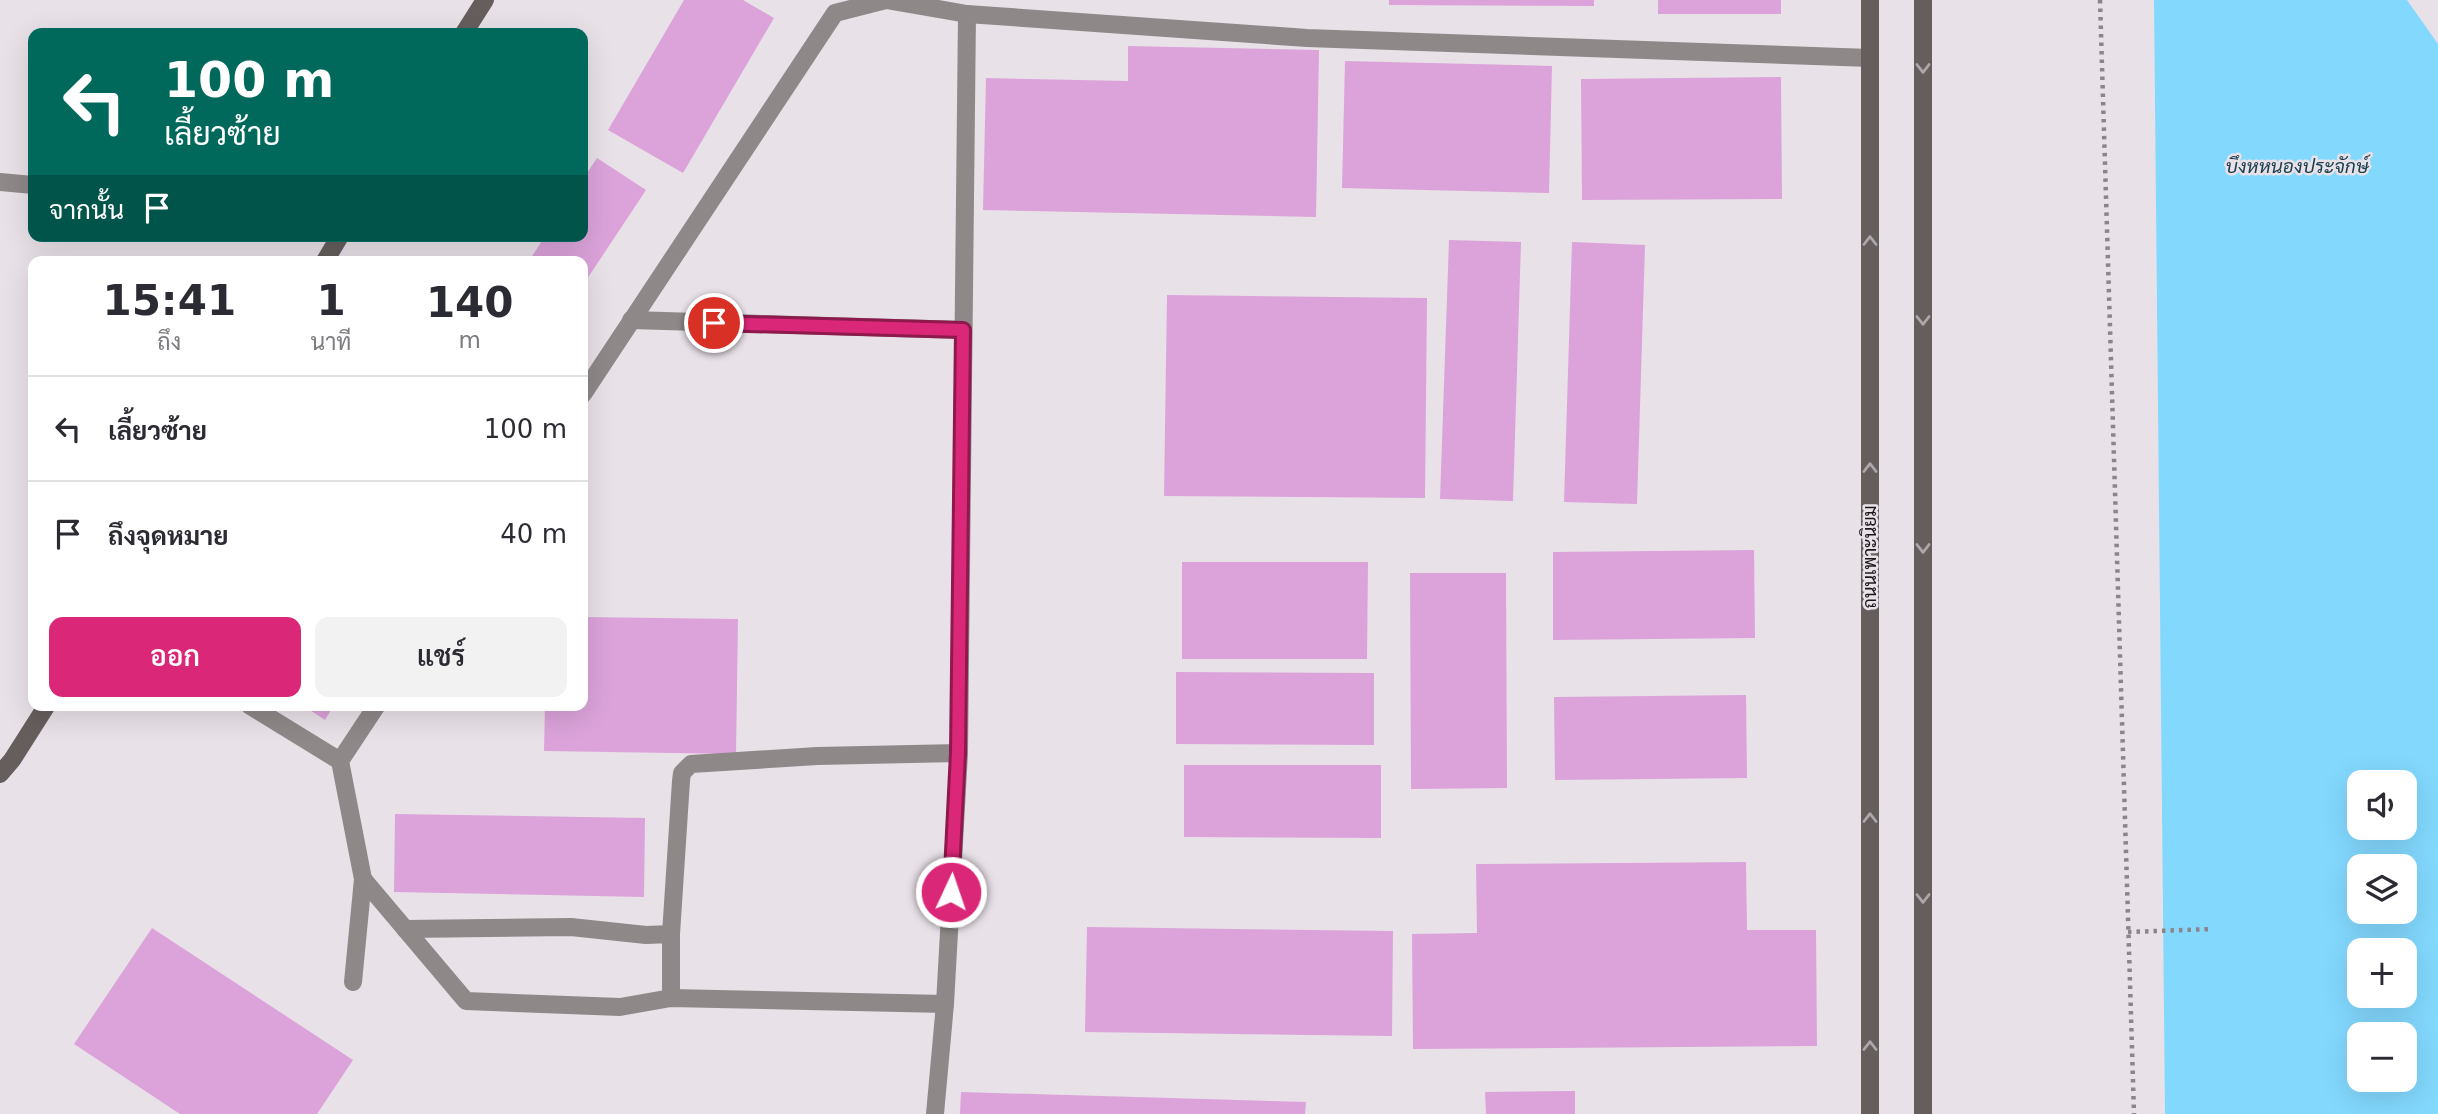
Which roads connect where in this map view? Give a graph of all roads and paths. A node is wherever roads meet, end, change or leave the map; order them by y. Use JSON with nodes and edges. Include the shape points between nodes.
{"nodes":[{"id":1,"x":485,"y":0,"type":"edge"},
{"id":2,"x":1870,"y":0,"type":"edge"},
{"id":3,"x":1923,"y":0,"type":"edge"},
{"id":4,"x":2100,"y":0,"type":"edge"},
{"id":5,"x":967,"y":15,"type":"junction"},
{"id":6,"x":467,"y":28,"type":"edge"},
{"id":7,"x":1870,"y":58,"type":"junction"},
{"id":8,"x":0,"y":182,"type":"edge"},
{"id":9,"x":28,"y":185,"type":"edge"},
{"id":10,"x":631,"y":320,"type":"junction"},
{"id":11,"x":963,"y":330,"type":"junction"},
{"id":12,"x":588,"y":386,"type":"edge"},
{"id":13,"x":43,"y":711,"type":"edge"},
{"id":14,"x":259,"y":711,"type":"edge"},
{"id":15,"x":373,"y":711,"type":"edge"},
{"id":16,"x":958,"y":753,"type":"junction"},
{"id":17,"x":340,"y":761,"type":"junction"},
{"id":18,"x":0,"y":774,"type":"edge"},
{"id":19,"x":363,"y":879,"type":"junction"},
{"id":20,"x":405,"y":929,"type":"junction"},
{"id":21,"x":2212,"y":929,"type":"dead end"},
{"id":22,"x":2128,"y":932,"type":"junction"},
{"id":23,"x":670,"y":933,"type":"junction"},
{"id":24,"x":353,"y":982,"type":"dead end"},
{"id":25,"x":671,"y":998,"type":"junction"},
{"id":26,"x":945,"y":1004,"type":"junction"},
{"id":27,"x":935,"y":1114,"type":"edge"},
{"id":28,"x":1870,"y":1114,"type":"edge"},
{"id":29,"x":1923,"y":1114,"type":"edge"},
{"id":30,"x":2134,"y":1114,"type":"edge"}],
"edges":[{"from":1,"to":6,"type":"street"},
{"from":2,"to":7,"type":"street","name":"ถนนเพาะนิยม"},
{"from":3,"to":29,"type":"street","one_way":true},
{"from":4,"to":22,"type":"path"},
{"from":5,"to":7,"type":"street","via":[[1307,38]]},
{"from":5,"to":10,"type":"street","via":[[886,0],[835,13]]},
{"from":5,"to":11,"type":"street"},
{"from":28,"to":7,"type":"street","name":"ถนนเพาะนิยม","one_way":true},
{"from":8,"to":9,"type":"street"},
{"from":10,"to":11,"type":"street"},
{"from":10,"to":12,"type":"street"},
{"from":11,"to":16,"type":"street"},
{"from":13,"to":18,"type":"street"},
{"from":14,"to":17,"type":"street"},
{"from":15,"to":17,"type":"street"},
{"from":16,"to":23,"type":"street","via":[[817,755],[691,764],[681,781]]},
{"from":16,"to":26,"type":"street"},
{"from":17,"to":19,"type":"street"},
{"from":19,"to":20,"type":"street"},
{"from":19,"to":24,"type":"street"},
{"from":20,"to":23,"type":"street","via":[[571,927]]},
{"from":20,"to":25,"type":"street","via":[[466,1001],[620,1007]]},
{"from":21,"to":22,"type":"path"},
{"from":22,"to":30,"type":"path"},
{"from":23,"to":25,"type":"street"},
{"from":25,"to":26,"type":"street"},
{"from":26,"to":27,"type":"street"}]}
